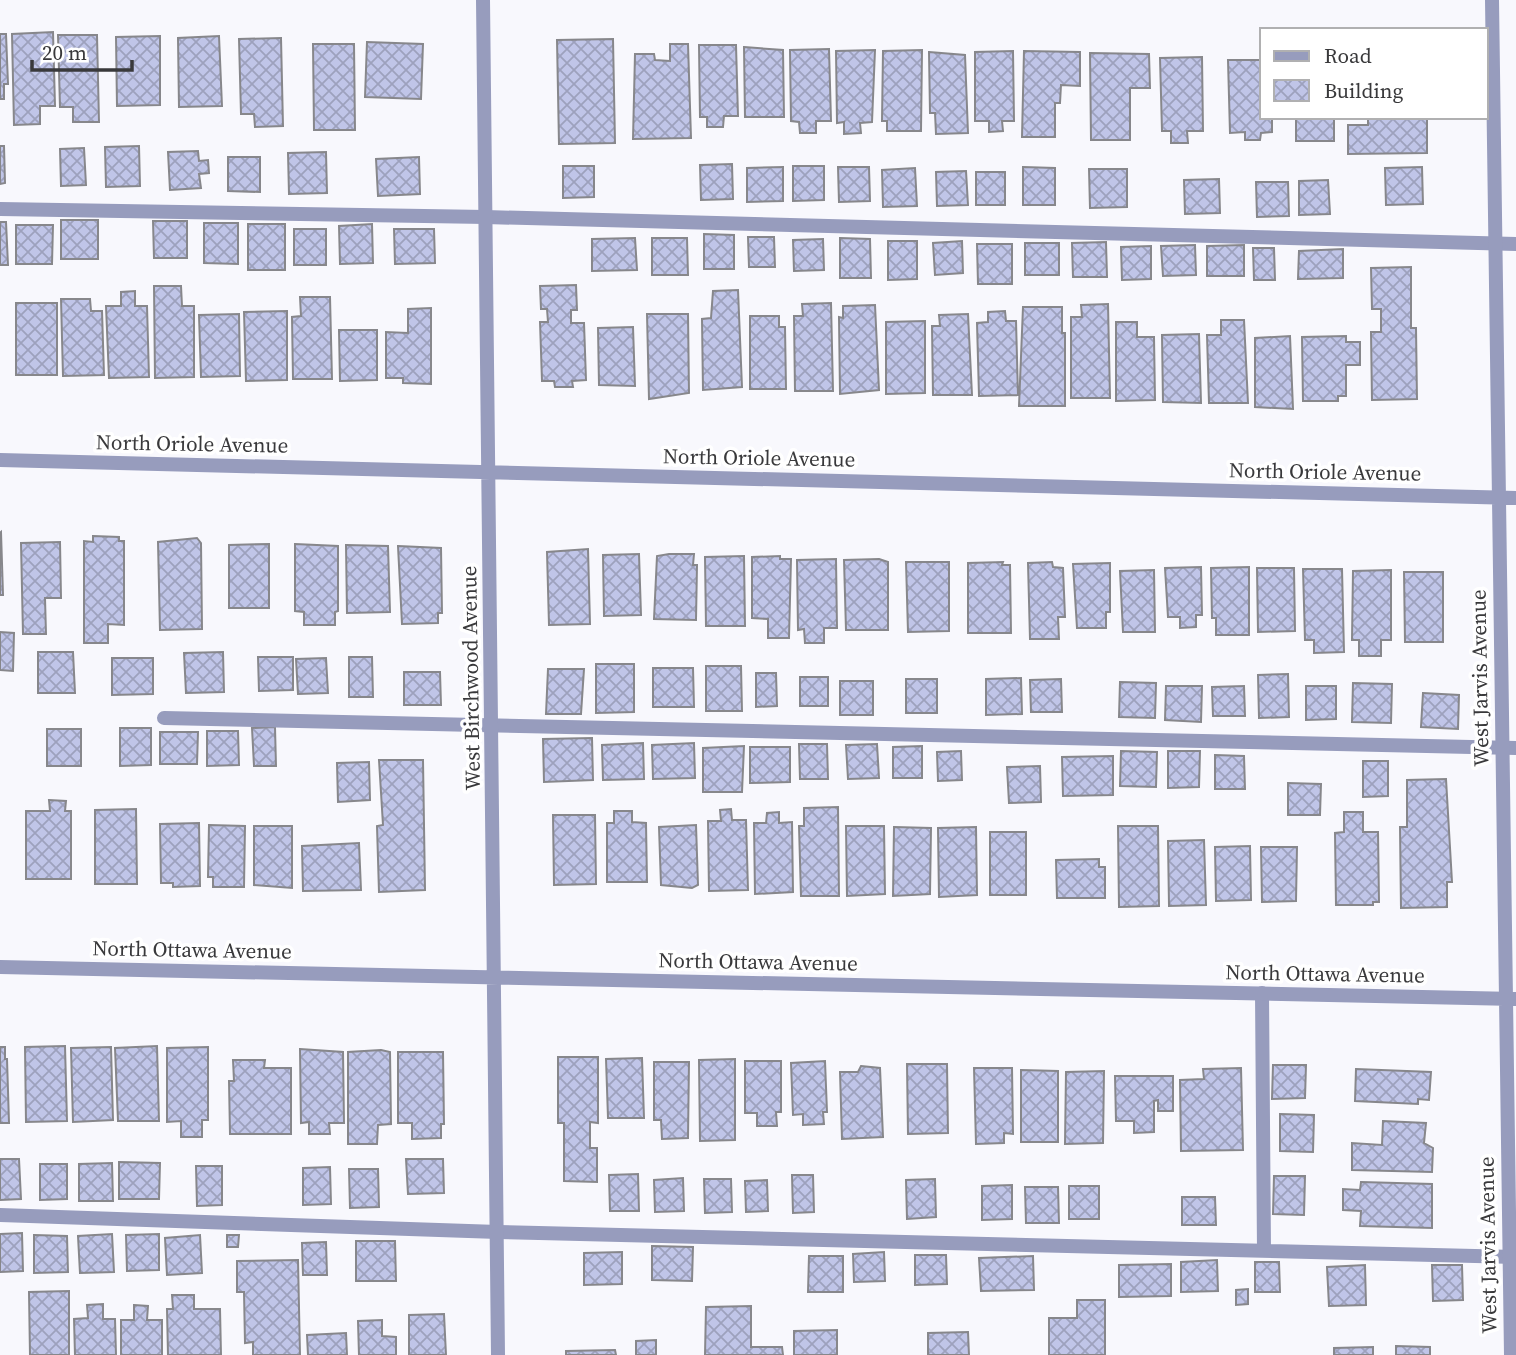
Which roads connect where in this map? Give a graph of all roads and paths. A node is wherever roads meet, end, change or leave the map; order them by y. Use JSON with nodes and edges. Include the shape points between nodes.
{"nodes":[{"id":1,"x":483,"y":0,"type":"edge"},
{"id":2,"x":1492,"y":0,"type":"edge"},
{"id":3,"x":0,"y":209,"type":"edge"},
{"id":4,"x":486,"y":217,"type":"junction"},
{"id":5,"x":1495,"y":244,"type":"junction"},
{"id":6,"x":1516,"y":244,"type":"edge"},
{"id":7,"x":0,"y":460,"type":"edge"},
{"id":8,"x":489,"y":472,"type":"junction"},
{"id":9,"x":1499,"y":498,"type":"junction"},
{"id":10,"x":1516,"y":498,"type":"edge"},
{"id":11,"x":164,"y":718,"type":"dead end"},
{"id":12,"x":492,"y":725,"type":"junction"},
{"id":13,"x":1509,"y":748,"type":"edge"},
{"id":14,"x":0,"y":967,"type":"edge"},
{"id":15,"x":496,"y":978,"type":"junction"},
{"id":16,"x":1262,"y":993,"type":"junction"},
{"id":17,"x":1511,"y":999,"type":"edge"},
{"id":18,"x":0,"y":1215,"type":"edge"},
{"id":19,"x":498,"y":1232,"type":"junction"},
{"id":20,"x":1264,"y":1250,"type":"junction"},
{"id":21,"x":1513,"y":1257,"type":"edge"},
{"id":22,"x":498,"y":1355,"type":"edge"},
{"id":23,"x":1510,"y":1355,"type":"edge"}],
"edges":[{"from":1,"to":4,"type":"street","name":"West Birchwood Avenue"},
{"from":2,"to":5,"type":"street","name":"West Jarvis Avenue"},
{"from":3,"to":4,"type":"street"},
{"from":4,"to":5,"type":"street"},
{"from":4,"to":8,"type":"street","name":"West Birchwood Avenue"},
{"from":5,"to":6,"type":"street"},
{"from":5,"to":9,"type":"street","name":"West Jarvis Avenue"},
{"from":7,"to":8,"type":"street","name":"North Oriole Avenue"},
{"from":8,"to":9,"type":"street","name":"North Oriole Avenue"},
{"from":8,"to":12,"type":"street","name":"West Birchwood Avenue"},
{"from":9,"to":10,"type":"street","name":"North Oriole Avenue"},
{"from":9,"to":13,"type":"street","name":"West Jarvis Avenue"},
{"from":11,"to":12,"type":"street"},
{"from":12,"to":13,"type":"street"},
{"from":12,"to":15,"type":"street","name":"West Birchwood Avenue"},
{"from":13,"to":17,"type":"street","name":"West Jarvis Avenue"},
{"from":14,"to":15,"type":"street","name":"North Ottawa Avenue"},
{"from":15,"to":16,"type":"street","name":"North Ottawa Avenue"},
{"from":15,"to":19,"type":"street","name":"West Birchwood Avenue"},
{"from":16,"to":17,"type":"street","name":"North Ottawa Avenue"},
{"from":16,"to":20,"type":"street"},
{"from":17,"to":21,"type":"street","name":"West Jarvis Avenue"},
{"from":18,"to":19,"type":"street"},
{"from":19,"to":20,"type":"street"},
{"from":19,"to":22,"type":"street","name":"West Birchwood Avenue"},
{"from":20,"to":21,"type":"street"},
{"from":21,"to":23,"type":"street","name":"West Jarvis Avenue"}]}
